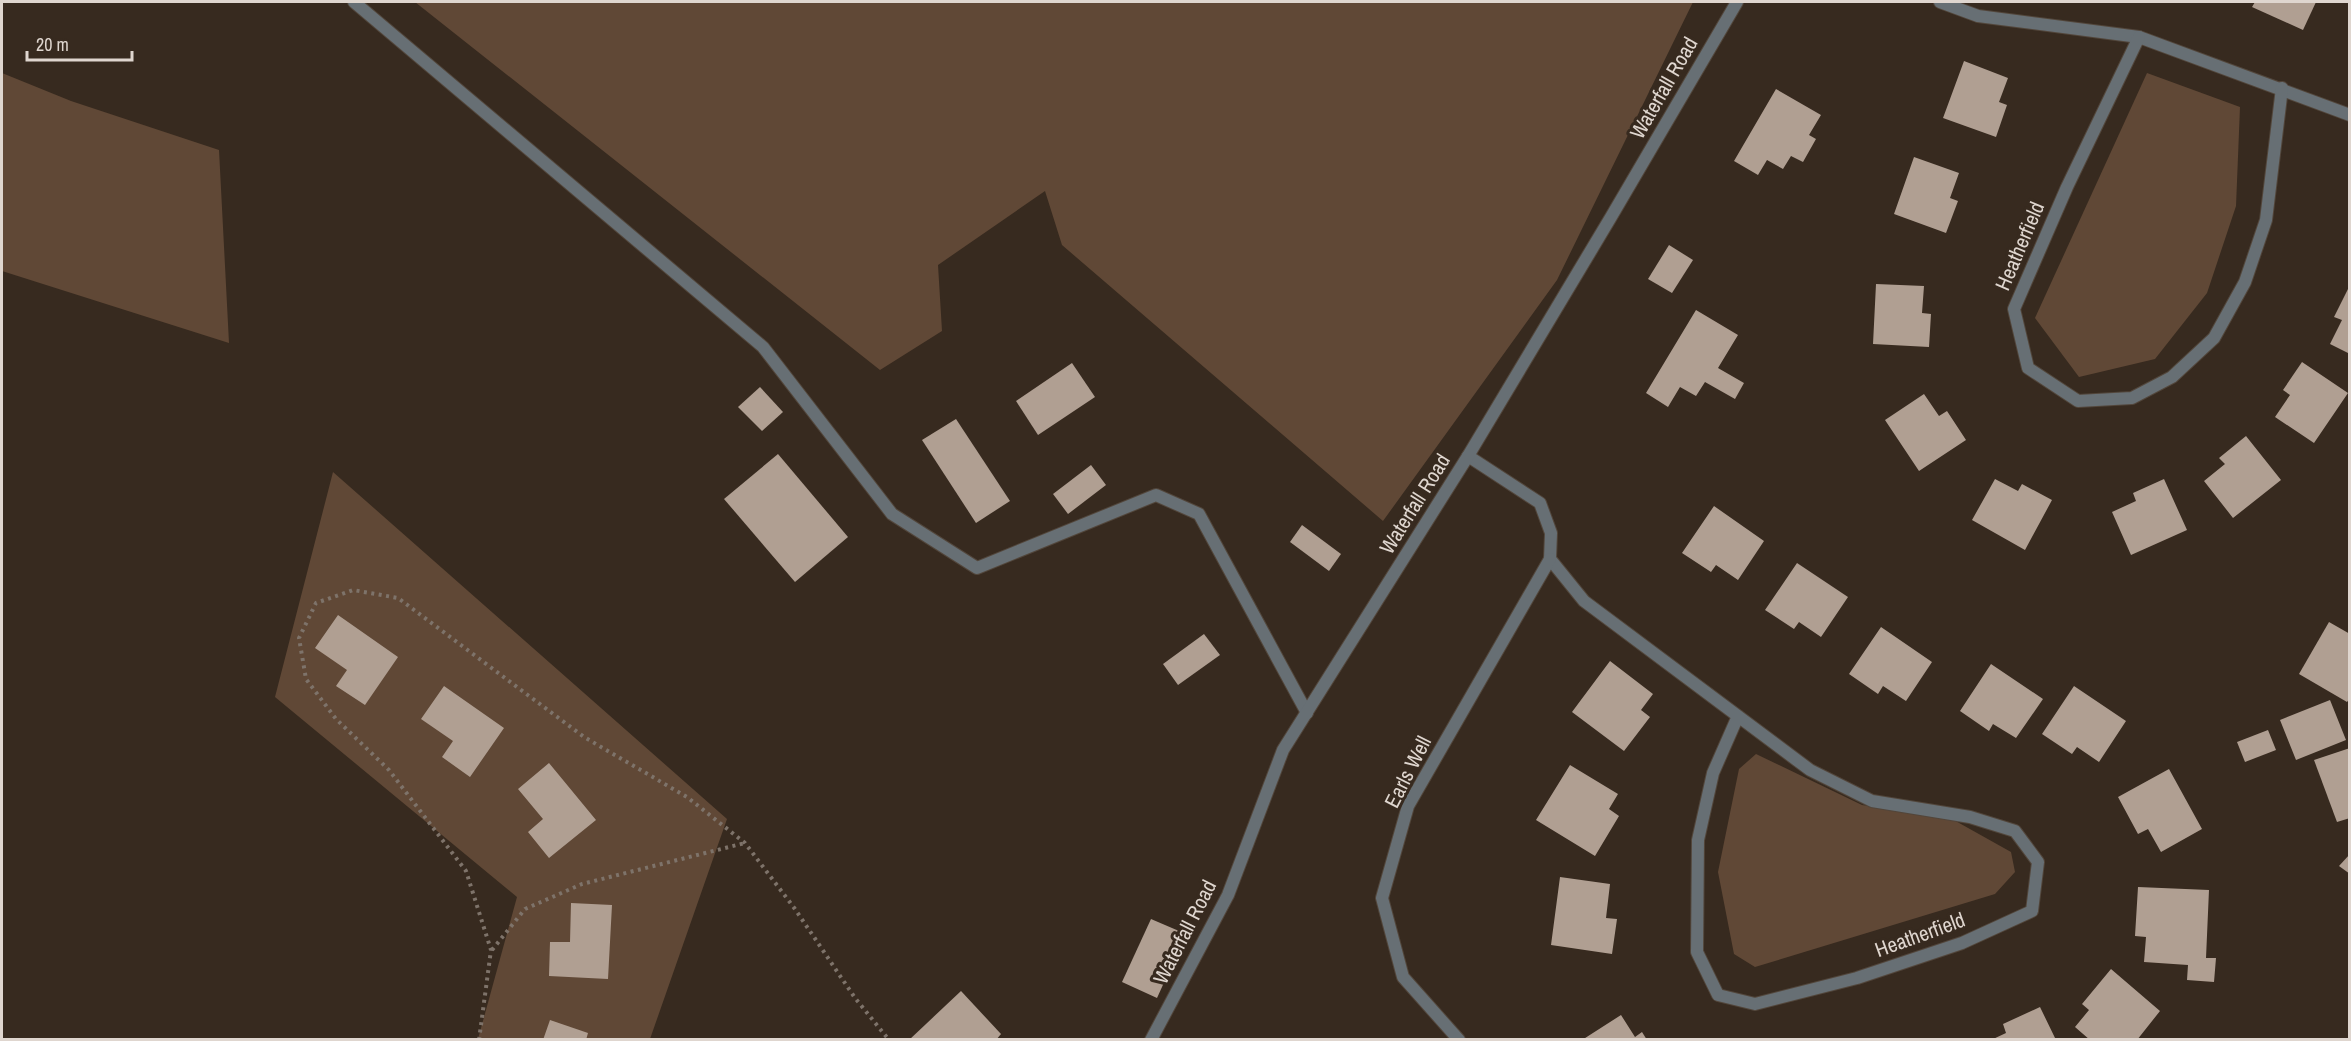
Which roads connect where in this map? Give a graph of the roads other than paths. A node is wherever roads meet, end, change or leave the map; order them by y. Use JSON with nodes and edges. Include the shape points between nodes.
{"nodes":[{"id":1,"x":354,"y":2,"type":"edge"},
{"id":2,"x":1737,"y":2,"type":"edge"},
{"id":3,"x":1940,"y":2,"type":"edge"},
{"id":4,"x":2139,"y":37,"type":"junction"},
{"id":5,"x":2282,"y":88,"type":"junction"},
{"id":6,"x":2349,"y":115,"type":"edge"},
{"id":7,"x":1468,"y":456,"type":"junction"},
{"id":8,"x":1550,"y":559,"type":"junction"},
{"id":9,"x":1307,"y":713,"type":"junction"},
{"id":10,"x":1738,"y":716,"type":"junction"},
{"id":11,"x":1151,"y":1040,"type":"edge"},
{"id":12,"x":1459,"y":1040,"type":"edge"}],
"edges":[{"from":1,"to":9,"type":"street","via":[[763,347],[892,514],[977,568],[1156,495],[1199,514]]},
{"from":2,"to":7,"type":"street","name":"Waterfall Road"},
{"from":3,"to":4,"type":"street","via":[[1978,16]]},
{"from":4,"to":5,"type":"street"},
{"from":4,"to":5,"type":"street","name":"Heatherfield","via":[[2014,309],[2028,368],[2078,401],[2132,398],[2172,377],[2214,338],[2245,282],[2266,220]]},
{"from":5,"to":6,"type":"street"},
{"from":7,"to":8,"type":"street","via":[[1540,503],[1551,533]]},
{"from":7,"to":9,"type":"street","name":"Waterfall Road"},
{"from":8,"to":10,"type":"street","name":"Heatherfield","via":[[1584,601]]},
{"from":8,"to":12,"type":"street","name":"Earls Well","via":[[1408,806],[1382,898],[1403,976]]},
{"from":9,"to":11,"type":"street","name":"Waterfall Road","via":[[1283,750],[1228,895]]},
{"from":10,"to":10,"type":"street","name":"Heatherfield","via":[[1713,773],[1698,840],[1697,952],[1718,994],[1755,1004],[1857,978],[1962,943],[2032,911],[2038,862],[2015,831],[1970,817],[1872,801],[1810,770]]}]}
